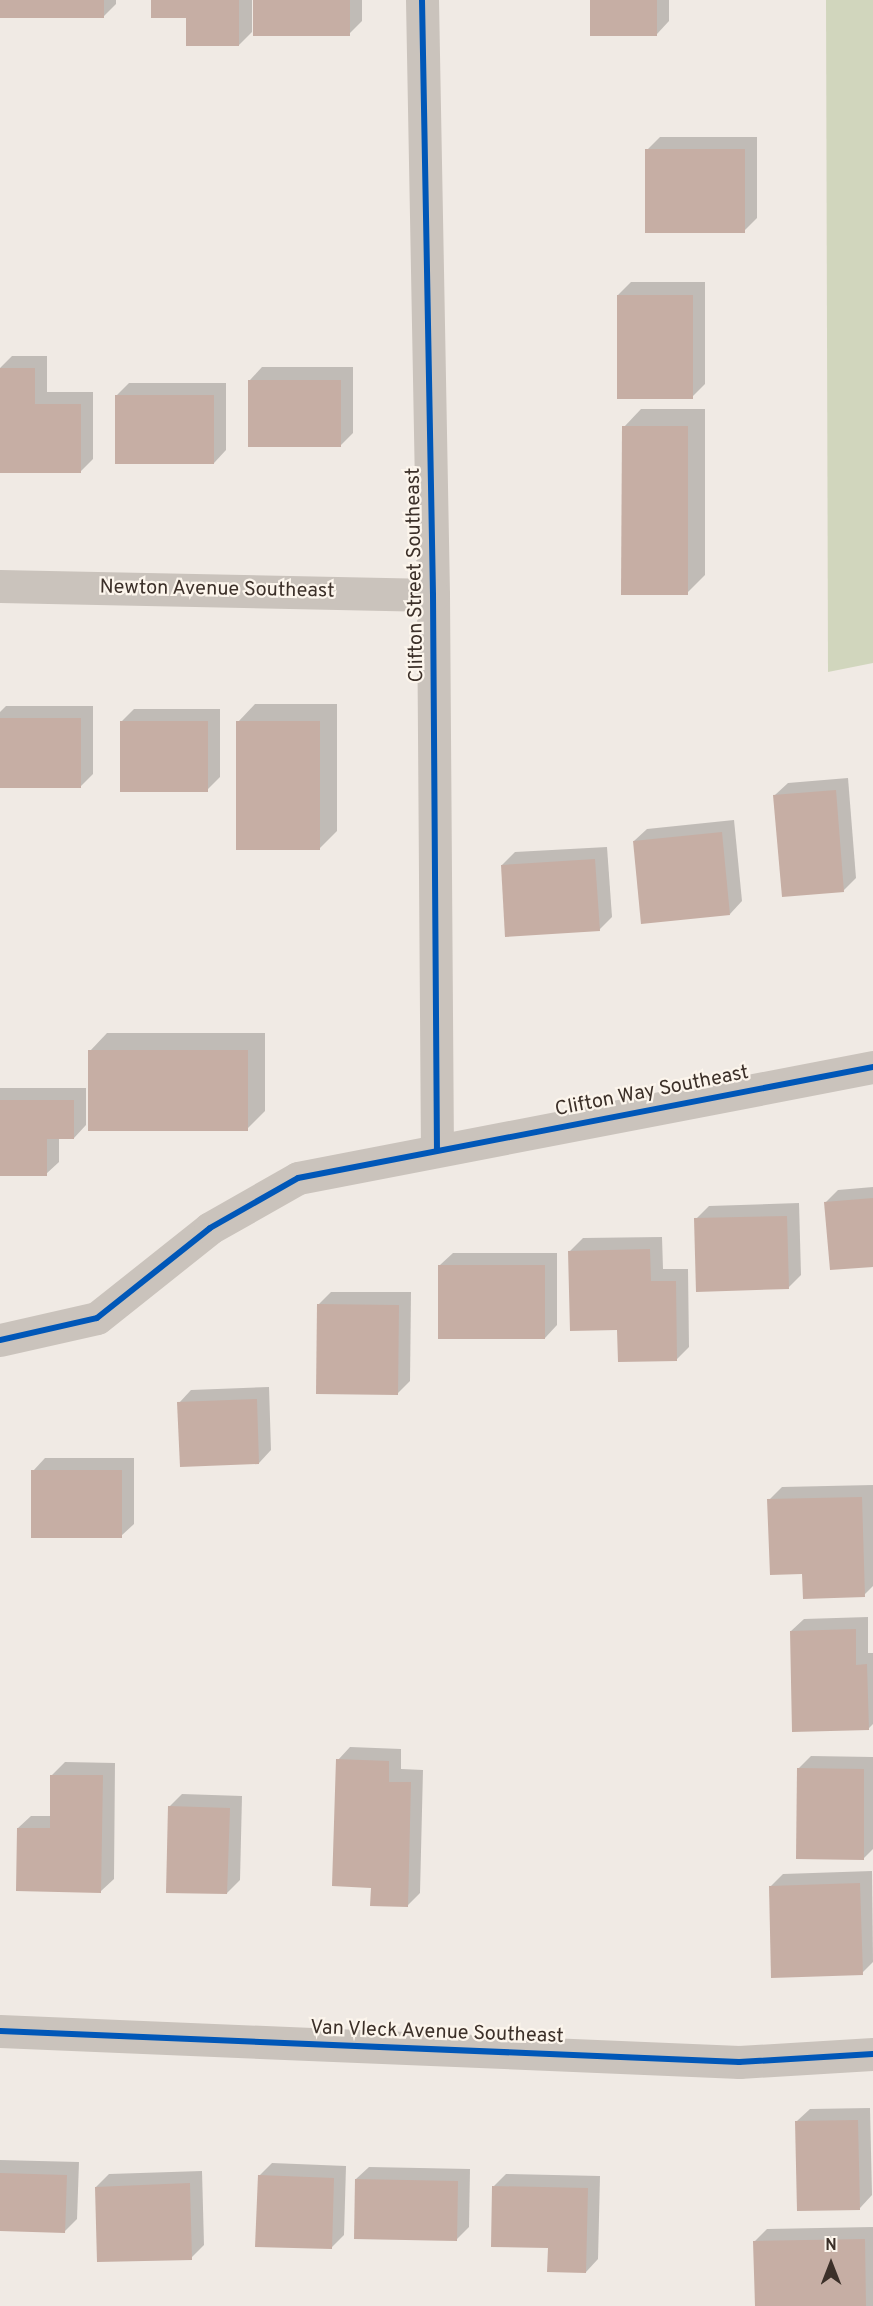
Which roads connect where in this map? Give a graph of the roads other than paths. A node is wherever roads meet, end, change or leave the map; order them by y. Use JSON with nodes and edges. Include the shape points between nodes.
{"nodes":[{"id":1,"x":422,"y":0,"type":"edge"},
{"id":2,"x":0,"y":586,"type":"edge"},
{"id":3,"x":433,"y":595,"type":"junction"},
{"id":4,"x":873,"y":1067,"type":"edge"},
{"id":5,"x":437,"y":1150,"type":"junction"},
{"id":6,"x":0,"y":1340,"type":"edge"},
{"id":7,"x":0,"y":2031,"type":"edge"},
{"id":8,"x":873,"y":2054,"type":"edge"}],
"edges":[{"from":1,"to":3,"type":"street","name":"Clifton Street Southeast"},
{"from":2,"to":3,"type":"street","name":"Newton Avenue Southeast"},
{"from":3,"to":5,"type":"street","name":"Clifton Street Southeast"},
{"from":4,"to":5,"type":"street","name":"Clifton Way Southeast"},
{"from":5,"to":6,"type":"street","name":"Clifton Way Southeast","via":[[298,1178],[210,1228],[97,1318]]},
{"from":7,"to":8,"type":"street","name":"Van Vleck Avenue Southeast","via":[[739,2062]]}]}
